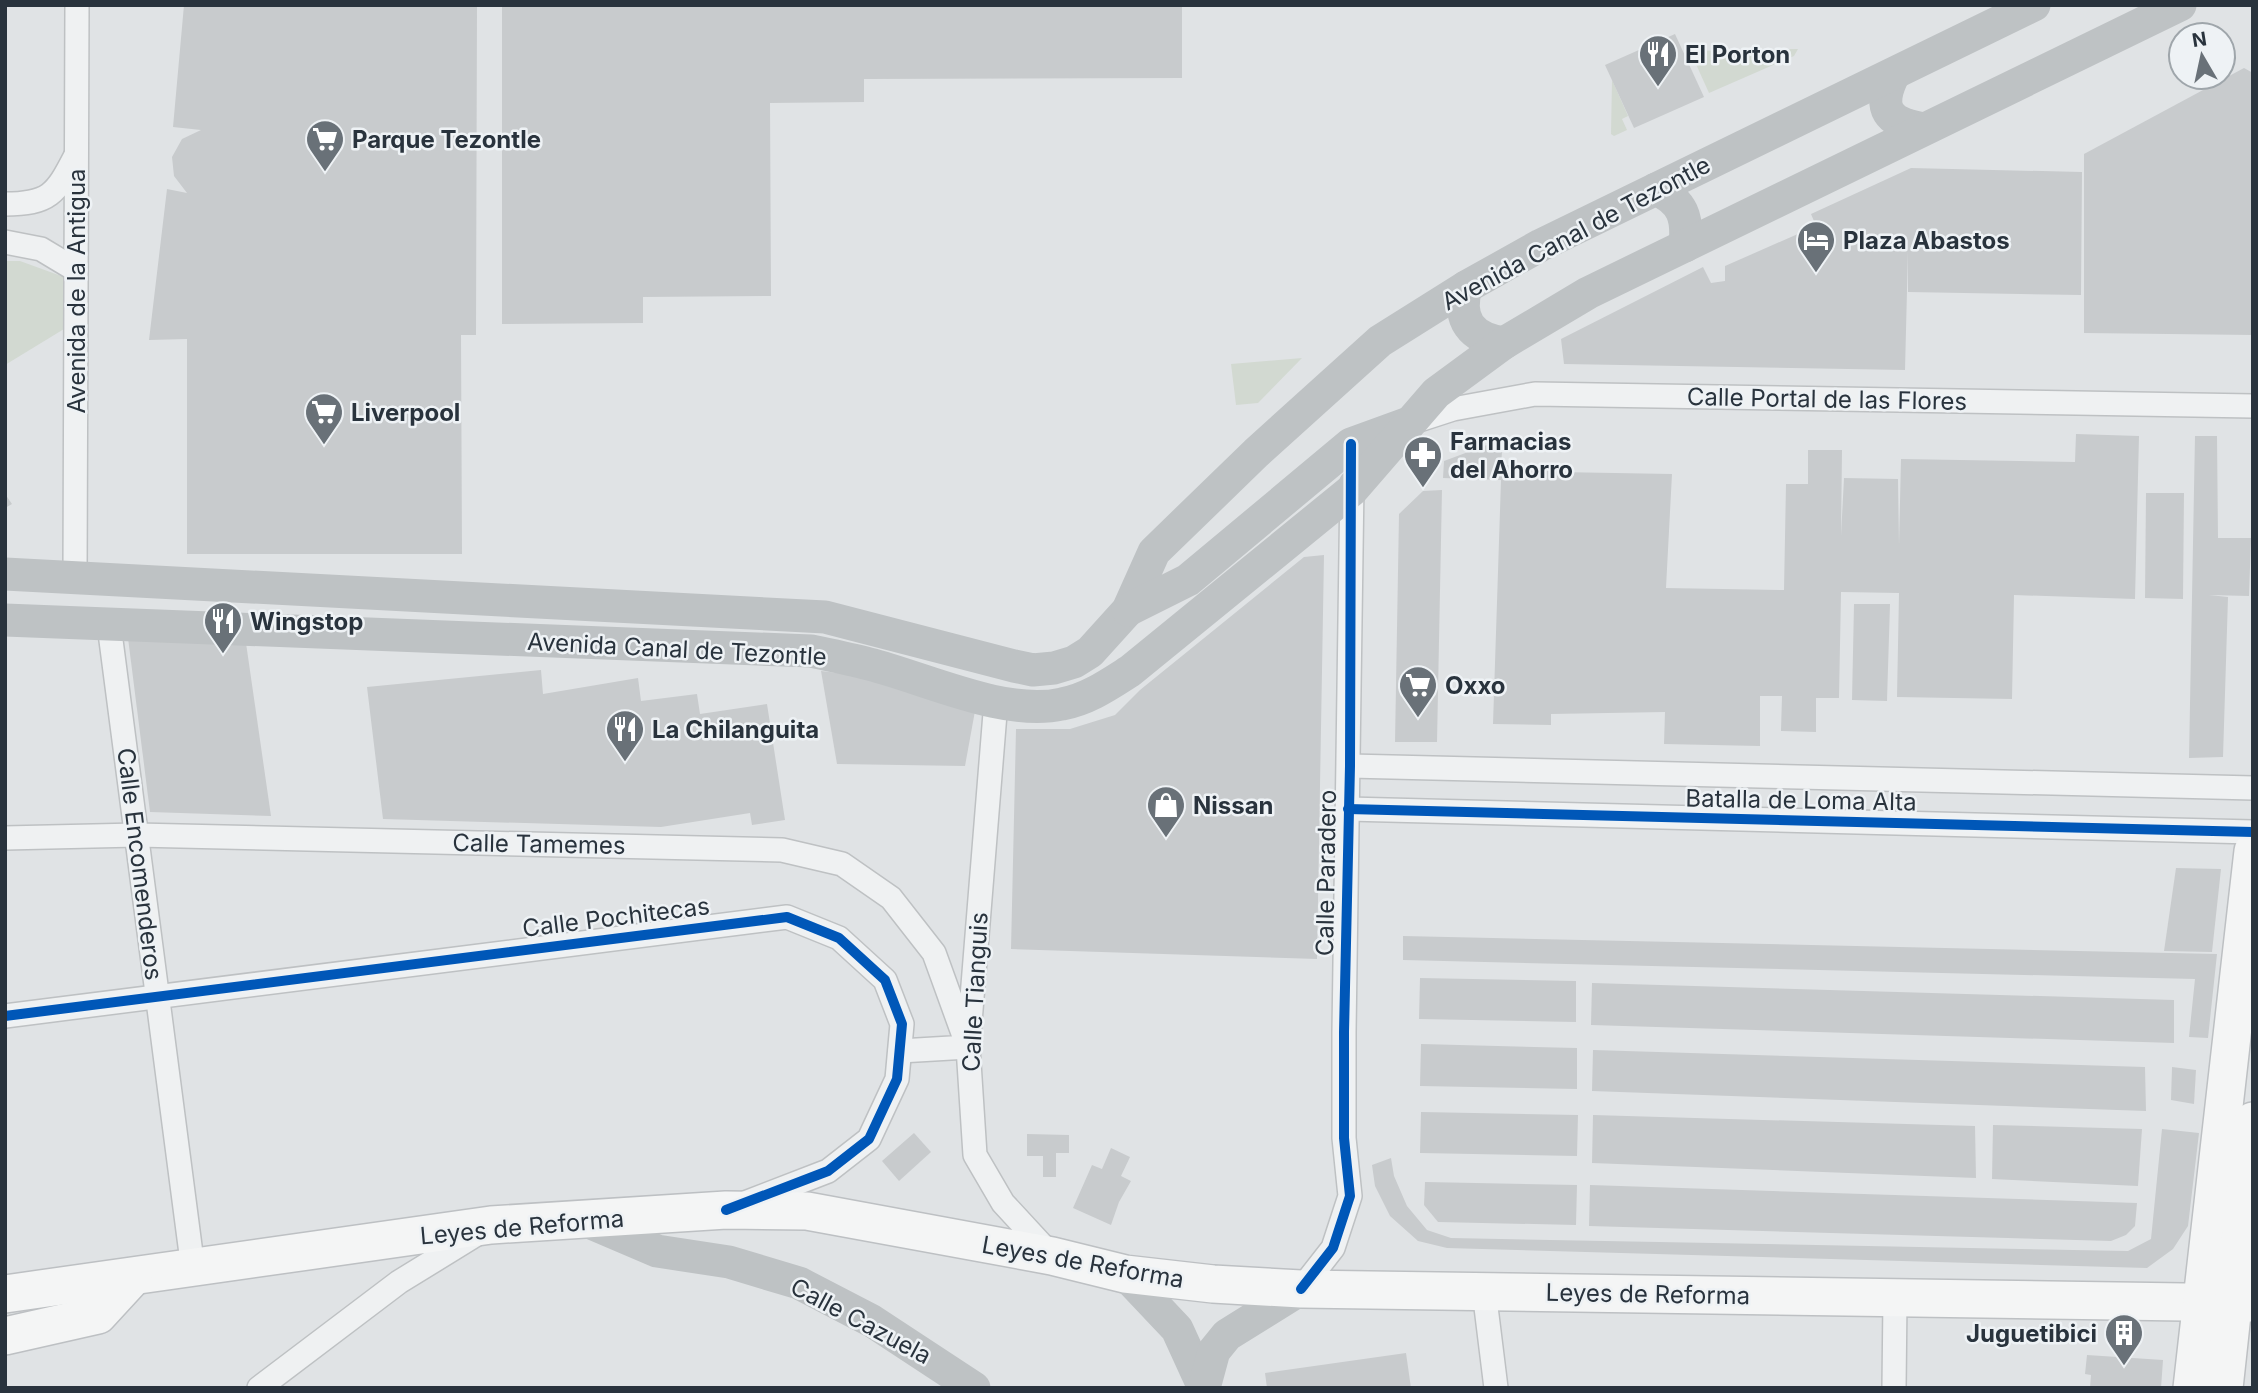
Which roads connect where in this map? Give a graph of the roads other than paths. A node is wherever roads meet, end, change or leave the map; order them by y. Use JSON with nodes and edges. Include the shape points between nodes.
{"nodes":[{"id":1,"x":77,"y":5,"type":"edge"},
{"id":2,"x":2035,"y":5,"type":"edge"},
{"id":3,"x":2123,"y":5,"type":"edge"},
{"id":4,"x":2180,"y":5,"type":"edge"},
{"id":5,"x":2116,"y":37,"type":"junction"},
{"id":6,"x":1894,"y":74,"type":"junction"},
{"id":7,"x":1924,"y":130,"type":"junction"},
{"id":8,"x":76,"y":155,"type":"junction"},
{"id":9,"x":1656,"y":189,"type":"junction"},
{"id":10,"x":5,"y":204,"type":"edge"},
{"id":11,"x":5,"y":242,"type":"edge"},
{"id":12,"x":1685,"y":246,"type":"junction"},
{"id":13,"x":76,"y":270,"type":"junction"},
{"id":14,"x":1466,"y":287,"type":"junction"},
{"id":15,"x":1504,"y":343,"type":"junction"},
{"id":16,"x":2253,"y":406,"type":"edge"},
{"id":17,"x":1406,"y":424,"type":"junction"},
{"id":18,"x":1351,"y":444,"type":"junction"},
{"id":19,"x":1352,"y":490,"type":"junction"},
{"id":20,"x":5,"y":574,"type":"edge"},
{"id":21,"x":75,"y":578,"type":"junction"},
{"id":22,"x":1128,"y":610,"type":"junction"},
{"id":23,"x":5,"y":620,"type":"edge"},
{"id":24,"x":109,"y":625,"type":"junction"},
{"id":25,"x":996,"y":701,"type":"junction"},
{"id":26,"x":1350,"y":766,"type":"junction"},
{"id":27,"x":2253,"y":788,"type":"edge"},
{"id":28,"x":1348,"y":809,"type":"junction"},
{"id":29,"x":2253,"y":832,"type":"edge"},
{"id":30,"x":136,"y":835,"type":"junction"},
{"id":31,"x":5,"y":838,"type":"edge"},
{"id":32,"x":2253,"y":851,"type":"edge"},
{"id":33,"x":158,"y":996,"type":"junction"},
{"id":34,"x":5,"y":1016,"type":"edge"},
{"id":35,"x":968,"y":1047,"type":"junction"},
{"id":36,"x":900,"y":1051,"type":"junction"},
{"id":37,"x":2253,"y":1121,"type":"edge"},
{"id":38,"x":726,"y":1210,"type":"junction"},
{"id":39,"x":582,"y":1219,"type":"junction"},
{"id":40,"x":491,"y":1225,"type":"junction"},
{"id":41,"x":1052,"y":1256,"type":"junction"},
{"id":42,"x":193,"y":1269,"type":"junction"},
{"id":43,"x":1125,"y":1274,"type":"junction"},
{"id":44,"x":133,"y":1277,"type":"junction"},
{"id":45,"x":1301,"y":1289,"type":"junction"},
{"id":46,"x":1484,"y":1290,"type":"junction"},
{"id":47,"x":5,"y":1294,"type":"edge"},
{"id":48,"x":1895,"y":1298,"type":"junction"},
{"id":49,"x":2228,"y":1302,"type":"edge"},
{"id":50,"x":5,"y":1336,"type":"edge"},
{"id":51,"x":260,"y":1388,"type":"edge"},
{"id":52,"x":974,"y":1388,"type":"edge"},
{"id":53,"x":1204,"y":1388,"type":"edge"},
{"id":54,"x":1496,"y":1388,"type":"edge"},
{"id":55,"x":1894,"y":1388,"type":"edge"},
{"id":56,"x":2192,"y":1388,"type":"edge"},
{"id":57,"x":2224,"y":1388,"type":"edge"}],
"edges":[{"from":1,"to":8,"type":"street","name":"Avenida de la Antigua"},
{"from":2,"to":6,"type":"main road","name":"Avenida Canal de Tezontle"},
{"from":3,"to":5,"type":"main road","via":[[2123,22]]},
{"from":4,"to":5,"type":"main road","name":"Avenida Canal de Tezontle"},
{"from":5,"to":7,"type":"main road","name":"Avenida Canal de Tezontle"},
{"from":6,"to":7,"type":"main road","via":[[1885,91],[1891,117]]},
{"from":6,"to":9,"type":"main road","name":"Avenida Canal de Tezontle"},
{"from":7,"to":12,"type":"main road","name":"Avenida Canal de Tezontle"},
{"from":8,"to":10,"type":"street","via":[[57,191],[36,201]]},
{"from":8,"to":13,"type":"street","name":"Avenida de la Antigua"},
{"from":9,"to":12,"type":"main road","via":[[1678,201],[1684,211]]},
{"from":9,"to":14,"type":"main road","name":"Avenida Canal de Tezontle"},
{"from":11,"to":13,"type":"street","via":[[41,249]]},
{"from":12,"to":15,"type":"main road","name":"Avenida Canal de Tezontle","via":[[1588,293]]},
{"from":13,"to":21,"type":"street","name":"Avenida de la Antigua"},
{"from":14,"to":15,"type":"main road","via":[[1465,319],[1487,340]]},
{"from":14,"to":22,"type":"main road","name":"Avenida Canal de Tezontle","via":[[1380,341],[1256,453],[1154,552]]},
{"from":15,"to":17,"type":"main road","name":"Avenida Canal de Tezontle","via":[[1436,394]]},
{"from":16,"to":17,"type":"street","name":"Calle Portal de las Flores","via":[[1535,394],[1452,409]]},
{"from":17,"to":18,"type":"main road","name":"Avenida Canal de Tezontle"},
{"from":17,"to":19,"type":"main road","name":"Avenida Canal de Tezontle"},
{"from":18,"to":19,"type":"street","name":"Calle Paradero"},
{"from":18,"to":22,"type":"main road","name":"Avenida Canal de Tezontle","via":[[1188,580]]},
{"from":19,"to":25,"type":"main road","name":"Avenida Canal de Tezontle","via":[[1129,671],[1094,694],[1033,707]]},
{"from":19,"to":26,"type":"street","name":"Calle Paradero"},
{"from":20,"to":21,"type":"main road","name":"Avenida Canal de Tezontle"},
{"from":21,"to":22,"type":"main road","name":"Avenida Canal de Tezontle","via":[[825,617],[1033,670],[1074,662],[1090,652]]},
{"from":23,"to":24,"type":"main road","name":"Avenida Canal de Tezontle"},
{"from":24,"to":25,"type":"main road","name":"Avenida Canal de Tezontle","via":[[811,651]]},
{"from":24,"to":30,"type":"street","name":"Calle Encomenderos"},
{"from":25,"to":35,"type":"street","name":"Calle Tianguis"},
{"from":26,"to":27,"type":"street","name":"Batalla de Loma Alta"},
{"from":26,"to":28,"type":"street","name":"Calle Paradero"},
{"from":28,"to":29,"type":"street","name":"Batalla de Loma Alta"},
{"from":28,"to":45,"type":"street","name":"Calle Paradero","via":[[1344,1138],[1350,1196],[1333,1248]]},
{"from":30,"to":31,"type":"street","name":"Calle Tamemes"},
{"from":30,"to":33,"type":"street","name":"Calle Encomenderos"},
{"from":30,"to":35,"type":"street","name":"Calle Tamemes","via":[[782,850],[842,864],[891,898],[934,953]]},
{"from":32,"to":49,"type":"main road"},
{"from":33,"to":34,"type":"street","name":"Calle Pochitecas"},
{"from":33,"to":36,"type":"street","name":"Calle Pochitecas","via":[[787,917],[839,937],[885,980],[902,1024]]},
{"from":33,"to":42,"type":"street","name":"Calle Encomenderos"},
{"from":35,"to":36,"type":"street"},
{"from":35,"to":41,"type":"street","name":"Calle Tianguis","via":[[975,1155],[1003,1203]]},
{"from":36,"to":38,"type":"street","name":"Calle Pochitecas","via":[[897,1079],[869,1139],[828,1171]]},
{"from":37,"to":49,"type":"main road"},
{"from":38,"to":39,"type":"main road","name":"Leyes de Reforma"},
{"from":38,"to":41,"type":"main road","name":"Leyes de Reforma","via":[[807,1211]]},
{"from":39,"to":40,"type":"main road","name":"Leyes de Reforma"},
{"from":39,"to":52,"type":"main road","name":"Calle Cazuela","via":[[657,1251],[729,1262],[799,1283],[872,1321]]},
{"from":40,"to":42,"type":"main road","name":"Leyes de Reforma"},
{"from":40,"to":51,"type":"street","via":[[399,1282]]},
{"from":41,"to":43,"type":"main road","name":"Leyes de Reforma"},
{"from":42,"to":44,"type":"main road","name":"Leyes de Reforma"},
{"from":43,"to":45,"type":"main road","name":"Leyes de Reforma"},
{"from":43,"to":53,"type":"main road","via":[[1177,1329]]},
{"from":44,"to":47,"type":"main road","name":"Leyes de Reforma"},
{"from":44,"to":50,"type":"main road","via":[[98,1315]]},
{"from":45,"to":46,"type":"main road","name":"Leyes de Reforma"},
{"from":45,"to":53,"type":"main road","via":[[1227,1335],[1214,1351]]},
{"from":46,"to":48,"type":"main road","name":"Leyes de Reforma"},
{"from":46,"to":54,"type":"street"},
{"from":48,"to":49,"type":"main road","name":"Leyes de Reforma"},
{"from":48,"to":55,"type":"street"},
{"from":49,"to":56,"type":"main road"},
{"from":49,"to":57,"type":"main road"}]}
